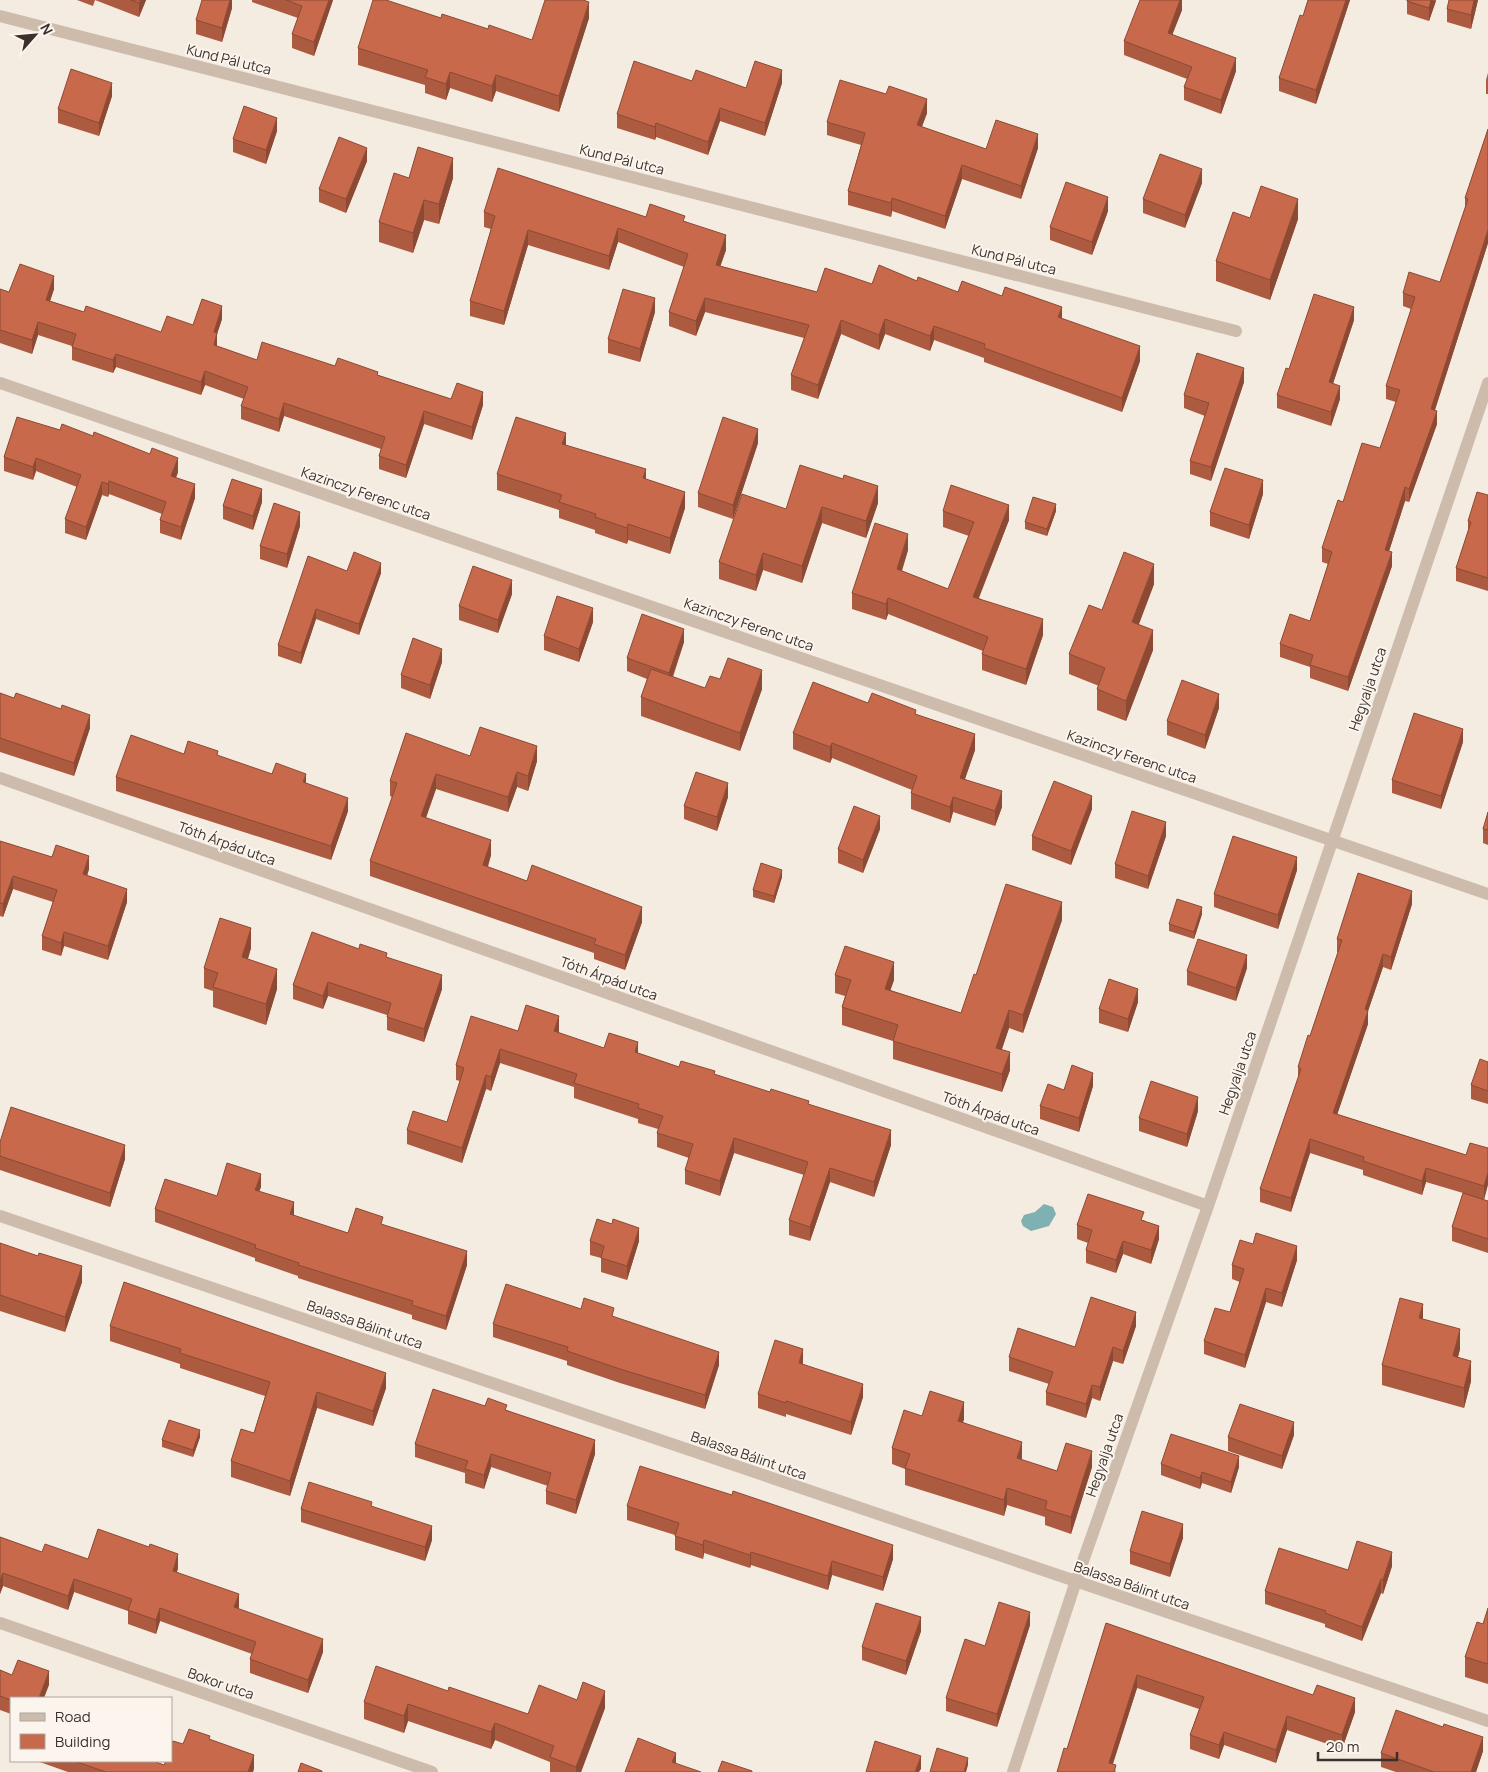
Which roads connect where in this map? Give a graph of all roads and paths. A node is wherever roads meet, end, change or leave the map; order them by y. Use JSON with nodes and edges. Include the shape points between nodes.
{"nodes":[{"id":1,"x":0,"y":16,"type":"edge"},
{"id":2,"x":1236,"y":331,"type":"dead end"},
{"id":3,"x":0,"y":383,"type":"edge"},
{"id":4,"x":1488,"y":383,"type":"edge"},
{"id":5,"x":0,"y":778,"type":"edge"},
{"id":6,"x":1330,"y":840,"type":"junction"},
{"id":7,"x":1488,"y":894,"type":"edge"},
{"id":8,"x":1208,"y":1206,"type":"junction"},
{"id":9,"x":0,"y":1216,"type":"edge"},
{"id":10,"x":1076,"y":1581,"type":"junction"},
{"id":11,"x":0,"y":1623,"type":"edge"},
{"id":12,"x":1488,"y":1721,"type":"edge"},
{"id":13,"x":432,"y":1772,"type":"edge"},
{"id":14,"x":1013,"y":1772,"type":"edge"}],
"edges":[{"from":1,"to":2,"type":"street","name":"Kund Pál utca"},
{"from":3,"to":6,"type":"street","name":"Kazinczy Ferenc utca"},
{"from":4,"to":6,"type":"street","name":"Hegyalja utca"},
{"from":5,"to":8,"type":"street","name":"Tóth Árpád utca"},
{"from":6,"to":7,"type":"street","name":"Kazinczy Ferenc utca"},
{"from":6,"to":8,"type":"street","name":"Hegyalja utca"},
{"from":8,"to":10,"type":"street","name":"Hegyalja utca"},
{"from":9,"to":10,"type":"street","name":"Balassa Bálint utca"},
{"from":10,"to":12,"type":"street","name":"Balassa Bálint utca"},
{"from":10,"to":14,"type":"street","name":"Hegyalja utca"},
{"from":11,"to":13,"type":"street","name":"Bokor utca"}]}
